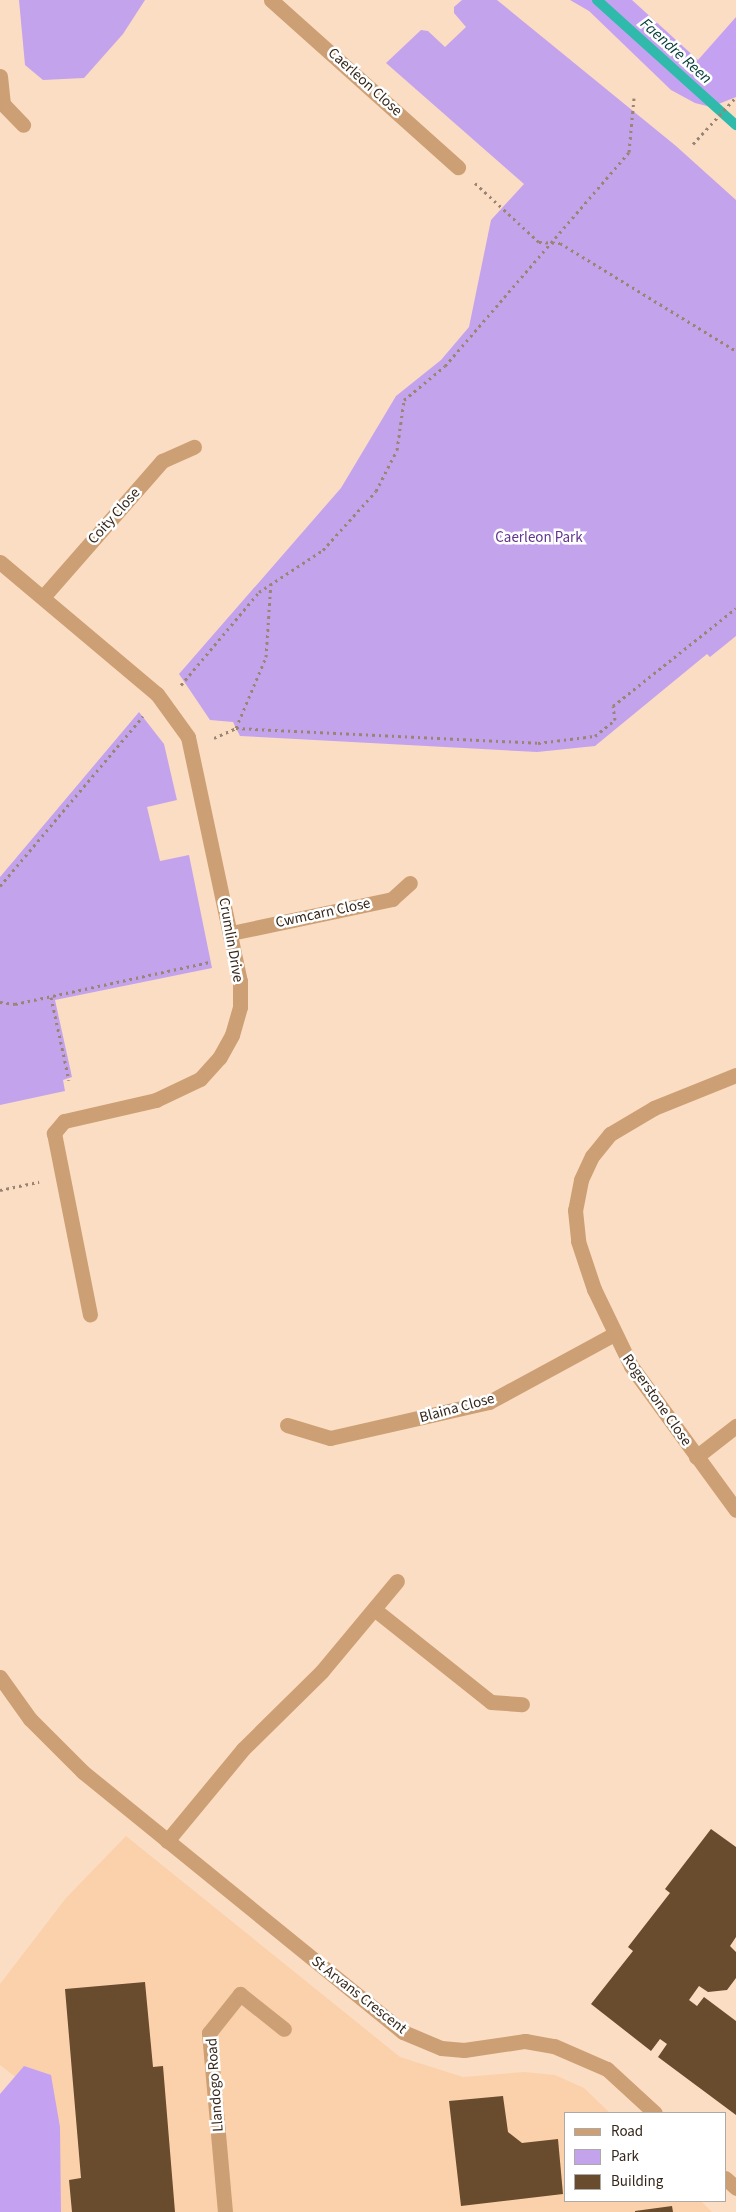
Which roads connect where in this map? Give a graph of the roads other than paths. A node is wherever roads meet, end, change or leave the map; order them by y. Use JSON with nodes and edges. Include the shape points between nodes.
{"nodes":[{"id":1,"x":271,"y":0,"type":"edge"},
{"id":2,"x":0,"y":76,"type":"edge"},
{"id":3,"x":23,"y":125,"type":"dead end"},
{"id":4,"x":458,"y":167,"type":"road end"},
{"id":5,"x":194,"y":447,"type":"dead end"},
{"id":6,"x":0,"y":562,"type":"edge"},
{"id":7,"x":43,"y":597,"type":"junction"},
{"id":8,"x":410,"y":884,"type":"dead end"},
{"id":9,"x":231,"y":933,"type":"junction"},
{"id":10,"x":736,"y":1075,"type":"edge"},
{"id":11,"x":90,"y":1314,"type":"dead end"},
{"id":12,"x":614,"y":1334,"type":"junction"},
{"id":13,"x":287,"y":1425,"type":"dead end"},
{"id":14,"x":736,"y":1426,"type":"edge"},
{"id":15,"x":696,"y":1457,"type":"junction"},
{"id":16,"x":736,"y":1510,"type":"edge"},
{"id":17,"x":398,"y":1581,"type":"dead end"},
{"id":18,"x":374,"y":1609,"type":"junction"},
{"id":19,"x":0,"y":1678,"type":"edge"},
{"id":20,"x":522,"y":1704,"type":"dead end"},
{"id":21,"x":167,"y":1841,"type":"junction"},
{"id":22,"x":284,"y":2029,"type":"dead end"},
{"id":23,"x":653,"y":2112,"type":"edge"},
{"id":24,"x":726,"y":2179,"type":"edge"},
{"id":25,"x":736,"y":2188,"type":"edge"},
{"id":26,"x":225,"y":2212,"type":"edge"}],
"edges":[{"from":1,"to":4,"type":"street","name":"Caerleon Close"},
{"from":2,"to":3,"type":"street","via":[[3,104]]},
{"from":5,"to":7,"type":"street","name":"Coity Close","via":[[162,461]]},
{"from":6,"to":7,"type":"street","name":"Crumlin Drive"},
{"from":7,"to":9,"type":"street","name":"Crumlin Drive","via":[[157,694],[188,737]]},
{"from":8,"to":9,"type":"street","name":"Cwmcarn Close","via":[[392,899]]},
{"from":9,"to":11,"type":"street","name":"Crumlin Drive","via":[[240,981],[240,1007],[232,1035],[219,1058],[200,1079],[177,1092],[64,1121],[54,1133]]},
{"from":10,"to":12,"type":"street","name":"Rogerstone Close","via":[[637,1117],[610,1134],[592,1156],[581,1180],[576,1218],[578,1241]]},
{"from":12,"to":13,"type":"street","name":"Blaina Close","via":[[489,1402],[330,1438]]},
{"from":12,"to":15,"type":"street","name":"Rogerstone Close","via":[[646,1389]]},
{"from":14,"to":15,"type":"street"},
{"from":15,"to":16,"type":"street","name":"Rogerstone Close"},
{"from":17,"to":18,"type":"street"},
{"from":18,"to":20,"type":"street","via":[[491,1702]]},
{"from":18,"to":21,"type":"street","via":[[322,1671],[243,1749]]},
{"from":19,"to":21,"type":"street","name":"St Arvans Crescent","via":[[30,1719],[58,1749]]},
{"from":21,"to":23,"type":"street","name":"St Arvans Crescent","via":[[409,2035],[441,2048],[464,2050],[525,2041],[554,2046],[606,2069]]},
{"from":22,"to":26,"type":"street","name":"Llandogo Road","via":[[240,1994],[209,2033]]},
{"from":24,"to":25,"type":"street"}]}
